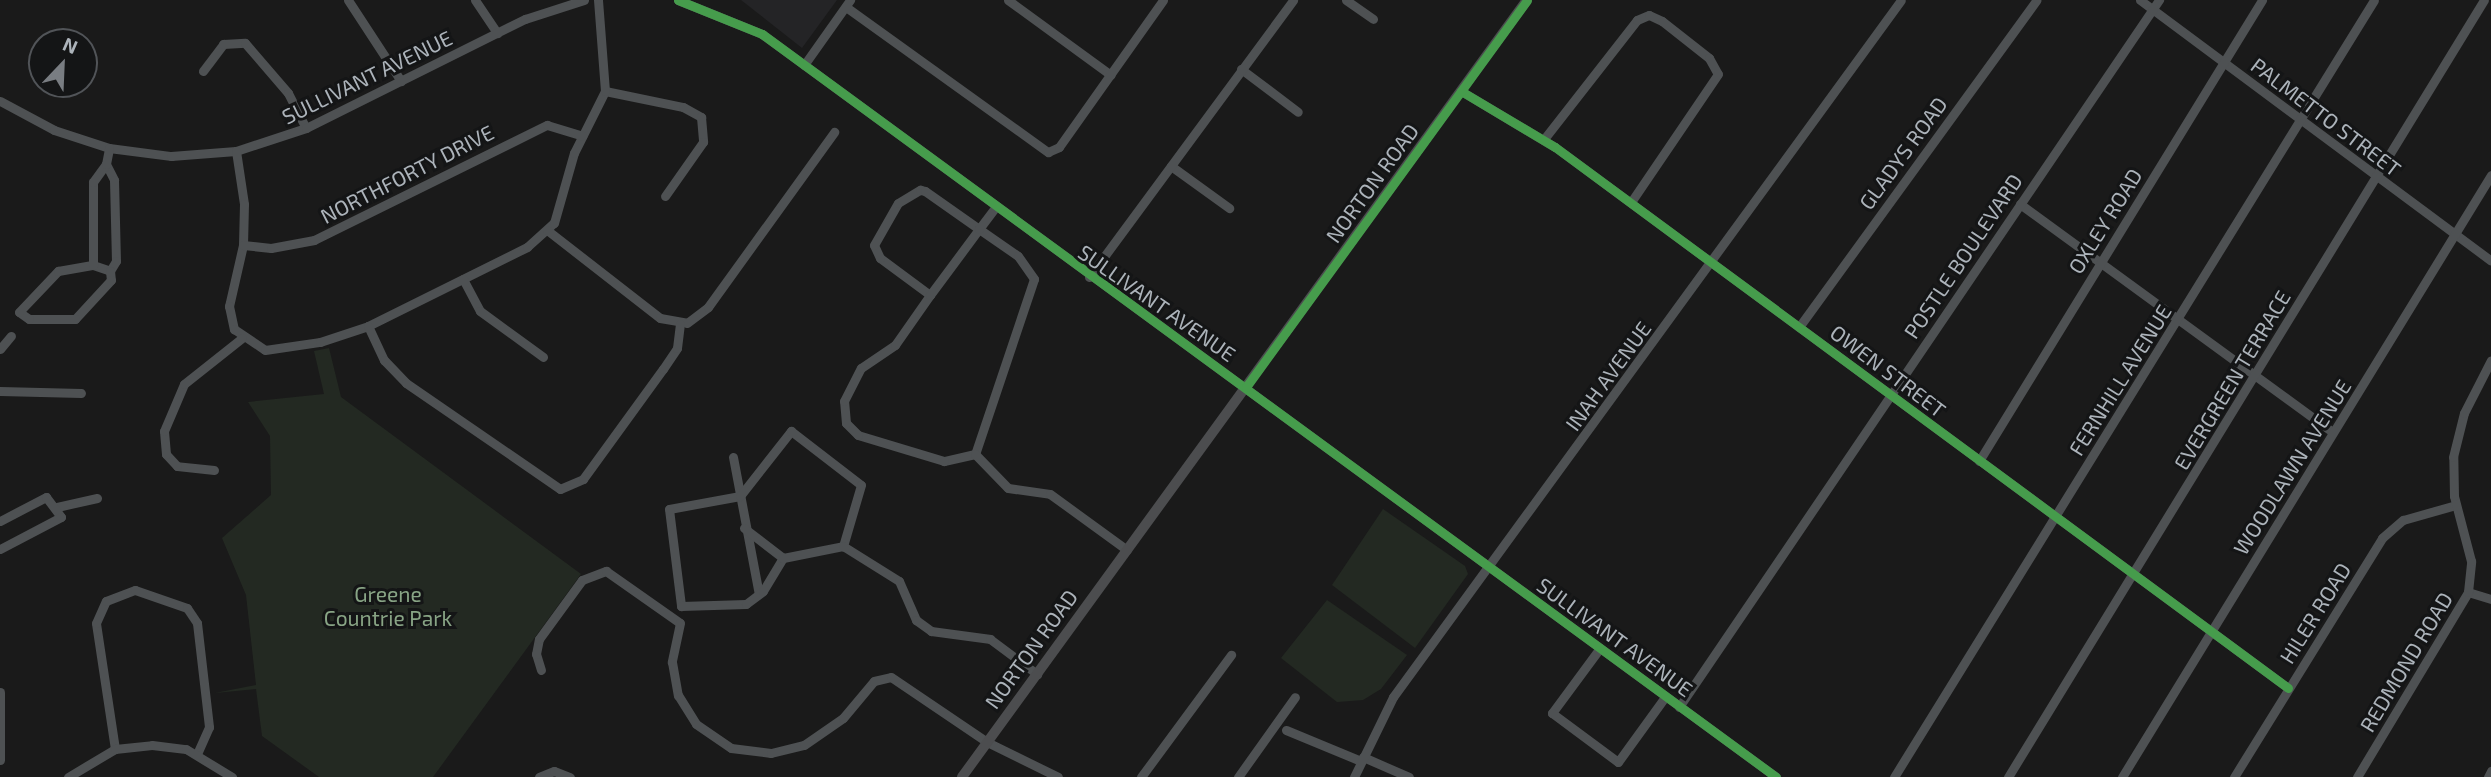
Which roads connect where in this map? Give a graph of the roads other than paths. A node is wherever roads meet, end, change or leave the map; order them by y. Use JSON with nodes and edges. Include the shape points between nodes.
{"nodes":[{"id":1,"x":348,"y":0,"type":"edge"},
{"id":2,"x":475,"y":0,"type":"edge"},
{"id":3,"x":584,"y":0,"type":"edge"},
{"id":4,"x":598,"y":0,"type":"edge"},
{"id":5,"x":678,"y":0,"type":"edge"},
{"id":6,"x":1007,"y":0,"type":"edge"},
{"id":7,"x":1163,"y":0,"type":"edge"},
{"id":8,"x":1293,"y":0,"type":"edge"},
{"id":9,"x":1346,"y":0,"type":"edge"},
{"id":10,"x":1527,"y":0,"type":"edge"},
{"id":11,"x":1901,"y":0,"type":"edge"},
{"id":12,"x":2037,"y":0,"type":"edge"},
{"id":13,"x":2140,"y":0,"type":"edge"},
{"id":14,"x":2159,"y":0,"type":"edge"},
{"id":15,"x":2262,"y":0,"type":"edge"},
{"id":16,"x":2374,"y":0,"type":"edge"},
{"id":17,"x":2484,"y":0,"type":"edge"},
{"id":18,"x":848,"y":3,"type":"edge"},
{"id":19,"x":2152,"y":9,"type":"junction"},
{"id":20,"x":1373,"y":19,"type":"dead end"},
{"id":21,"x":497,"y":33,"type":"junction"},
{"id":22,"x":2224,"y":62,"type":"junction"},
{"id":23,"x":804,"y":65,"type":"junction"},
{"id":24,"x":1241,"y":69,"type":"junction"},
{"id":25,"x":203,"y":71,"type":"dead end"},
{"id":26,"x":1111,"y":75,"type":"junction"},
{"id":27,"x":401,"y":81,"type":"junction"},
{"id":28,"x":605,"y":91,"type":"junction"},
{"id":29,"x":1461,"y":91,"type":"junction"},
{"id":30,"x":0,"y":100,"type":"edge"},
{"id":31,"x":1298,"y":112,"type":"dead end"},
{"id":32,"x":2300,"y":120,"type":"junction"},
{"id":33,"x":306,"y":128,"type":"junction"},
{"id":34,"x":834,"y":132,"type":"dead end"},
{"id":35,"x":582,"y":136,"type":"junction"},
{"id":36,"x":1544,"y":139,"type":"junction"},
{"id":37,"x":110,"y":148,"type":"junction"},
{"id":38,"x":236,"y":151,"type":"junction"},
{"id":39,"x":106,"y":164,"type":"junction"},
{"id":40,"x":1171,"y":166,"type":"junction"},
{"id":41,"x":2491,"y":175,"type":"edge"},
{"id":42,"x":2377,"y":177,"type":"junction"},
{"id":43,"x":665,"y":196,"type":"dead end"},
{"id":44,"x":1631,"y":202,"type":"junction"},
{"id":45,"x":2020,"y":204,"type":"junction"},
{"id":46,"x":995,"y":208,"type":"junction"},
{"id":47,"x":1229,"y":208,"type":"dead end"},
{"id":48,"x":979,"y":229,"type":"junction"},
{"id":49,"x":547,"y":230,"type":"junction"},
{"id":50,"x":2455,"y":234,"type":"junction"},
{"id":51,"x":243,"y":245,"type":"junction"},
{"id":52,"x":1712,"y":261,"type":"junction"},
{"id":53,"x":2491,"y":261,"type":"edge"},
{"id":54,"x":2100,"y":263,"type":"junction"},
{"id":55,"x":93,"y":265,"type":"junction"},
{"id":56,"x":110,"y":271,"type":"junction"},
{"id":57,"x":1089,"y":276,"type":"junction"},
{"id":58,"x":463,"y":279,"type":"junction"},
{"id":59,"x":930,"y":295,"type":"junction"},
{"id":60,"x":2177,"y":320,"type":"junction"},
{"id":61,"x":680,"y":324,"type":"junction"},
{"id":62,"x":368,"y":326,"type":"junction"},
{"id":63,"x":1799,"y":327,"type":"junction"},
{"id":64,"x":11,"y":335,"type":"dead end"},
{"id":65,"x":242,"y":338,"type":"junction"},
{"id":66,"x":0,"y":349,"type":"edge"},
{"id":67,"x":543,"y":357,"type":"dead end"},
{"id":68,"x":2491,"y":360,"type":"edge"},
{"id":69,"x":2256,"y":374,"type":"junction"},
{"id":70,"x":1246,"y":387,"type":"junction"},
{"id":71,"x":0,"y":391,"type":"edge"},
{"id":72,"x":81,"y":393,"type":"dead end"},
{"id":73,"x":1891,"y":396,"type":"junction"},
{"id":74,"x":2333,"y":432,"type":"junction"},
{"id":75,"x":975,"y":454,"type":"junction"},
{"id":76,"x":733,"y":457,"type":"dead end"},
{"id":77,"x":1979,"y":461,"type":"junction"},
{"id":78,"x":214,"y":470,"type":"dead end"},
{"id":79,"x":740,"y":496,"type":"junction"},
{"id":80,"x":97,"y":498,"type":"dead end"},
{"id":81,"x":2456,"y":505,"type":"junction"},
{"id":82,"x":57,"y":508,"type":"junction"},
{"id":83,"x":2054,"y":517,"type":"junction"},
{"id":84,"x":0,"y":521,"type":"edge"},
{"id":85,"x":744,"y":528,"type":"junction"},
{"id":86,"x":843,"y":545,"type":"junction"},
{"id":87,"x":0,"y":549,"type":"edge"},
{"id":88,"x":1128,"y":550,"type":"junction"},
{"id":89,"x":783,"y":558,"type":"junction"},
{"id":90,"x":1490,"y":566,"type":"junction"},
{"id":91,"x":2132,"y":575,"type":"junction"},
{"id":92,"x":2468,"y":592,"type":"junction"},
{"id":93,"x":759,"y":594,"type":"junction"},
{"id":94,"x":2491,"y":599,"type":"edge"},
{"id":95,"x":2211,"y":632,"type":"junction"},
{"id":96,"x":1600,"y":648,"type":"junction"},
{"id":97,"x":1231,"y":655,"type":"dead end"},
{"id":98,"x":541,"y":670,"type":"dead end"},
{"id":99,"x":1037,"y":674,"type":"junction"},
{"id":100,"x":2288,"y":688,"type":"junction"},
{"id":101,"x":0,"y":692,"type":"edge"},
{"id":102,"x":1295,"y":697,"type":"dead end"},
{"id":103,"x":1665,"y":697,"type":"junction"},
{"id":104,"x":1679,"y":707,"type":"junction"},
{"id":105,"x":1286,"y":730,"type":"dead end"},
{"id":106,"x":986,"y":742,"type":"junction"},
{"id":107,"x":115,"y":749,"type":"junction"},
{"id":108,"x":197,"y":754,"type":"junction"},
{"id":109,"x":1362,"y":759,"type":"junction"},
{"id":110,"x":0,"y":760,"type":"edge"},
{"id":111,"x":2491,"y":771,"type":"edge"},
{"id":112,"x":68,"y":777,"type":"edge"},
{"id":113,"x":232,"y":777,"type":"edge"},
{"id":114,"x":539,"y":777,"type":"edge"},
{"id":115,"x":570,"y":777,"type":"edge"},
{"id":116,"x":962,"y":777,"type":"edge"},
{"id":117,"x":1058,"y":777,"type":"edge"},
{"id":118,"x":1141,"y":777,"type":"edge"},
{"id":119,"x":1238,"y":777,"type":"edge"},
{"id":120,"x":1354,"y":777,"type":"edge"},
{"id":121,"x":1409,"y":777,"type":"edge"},
{"id":122,"x":1776,"y":777,"type":"edge"},
{"id":123,"x":1894,"y":777,"type":"edge"},
{"id":124,"x":2008,"y":777,"type":"edge"},
{"id":125,"x":2122,"y":777,"type":"edge"},
{"id":126,"x":2234,"y":777,"type":"edge"},
{"id":127,"x":2357,"y":777,"type":"edge"},
{"id":128,"x":2488,"y":777,"type":"edge"}],
"edges":[{"from":1,"to":27,"type":"street"},
{"from":2,"to":21,"type":"street"},
{"from":3,"to":21,"type":"street","name":"SULLIVANT AVENUE"},
{"from":4,"to":28,"type":"street"},
{"from":5,"to":23,"type":"street","name":"SULLIVANT AVENUE","via":[[745,24]]},
{"from":6,"to":26,"type":"street"},
{"from":7,"to":26,"type":"street"},
{"from":8,"to":24,"type":"street"},
{"from":9,"to":20,"type":"street"},
{"from":10,"to":29,"type":"main road","name":"NORTON ROAD"},
{"from":11,"to":52,"type":"street","name":"INAH AVENUE"},
{"from":12,"to":63,"type":"street","name":"GLADYS ROAD"},
{"from":13,"to":19,"type":"street","name":"PALMETTO STREET"},
{"from":14,"to":19,"type":"street","name":"POSTLE BOULEVARD"},
{"from":15,"to":22,"type":"street","name":"OXLEY ROAD"},
{"from":16,"to":32,"type":"street","name":"FERNHILL AVENUE"},
{"from":17,"to":42,"type":"street","name":"EVERGREEN TERRACE"},
{"from":18,"to":23,"type":"street"},
{"from":18,"to":26,"type":"street","via":[[1053,152]]},
{"from":19,"to":22,"type":"street","name":"PALMETTO STREET"},
{"from":19,"to":45,"type":"street","name":"POSTLE BOULEVARD"},
{"from":21,"to":27,"type":"street","name":"SULLIVANT AVENUE"},
{"from":22,"to":32,"type":"street","name":"PALMETTO STREET"},
{"from":22,"to":54,"type":"street","name":"OXLEY ROAD"},
{"from":23,"to":46,"type":"street","name":"SULLIVANT AVENUE"},
{"from":24,"to":31,"type":"street"},
{"from":24,"to":40,"type":"street"},
{"from":25,"to":33,"type":"street","via":[[223,44],[246,43],[288,93]]},
{"from":27,"to":33,"type":"street","name":"SULLIVANT AVENUE"},
{"from":28,"to":35,"type":"street"},
{"from":28,"to":43,"type":"street","via":[[683,107],[704,123],[700,148]]},
{"from":29,"to":36,"type":"street","name":"OWEN STREET"},
{"from":29,"to":70,"type":"main road","name":"NORTON ROAD"},
{"from":30,"to":37,"type":"street","name":"SULLIVANT AVENUE","via":[[54,130]]},
{"from":32,"to":42,"type":"street","name":"PALMETTO STREET"},
{"from":32,"to":60,"type":"street","name":"FERNHILL AVENUE"},
{"from":33,"to":38,"type":"street","name":"SULLIVANT AVENUE"},
{"from":34,"to":61,"type":"street","via":[[708,307]]},
{"from":35,"to":49,"type":"street","via":[[563,203]]},
{"from":35,"to":51,"type":"street","name":"NORTHFORTY DRIVE","via":[[547,125],[314,240],[271,248]]},
{"from":36,"to":44,"type":"street","name":"OWEN STREET"},
{"from":36,"to":44,"type":"street","via":[[1643,16],[1662,21],[1709,58],[1718,74]]},
{"from":37,"to":38,"type":"street","name":"SULLIVANT AVENUE","via":[[171,156]]},
{"from":37,"to":39,"type":"street"},
{"from":38,"to":51,"type":"street"},
{"from":39,"to":55,"type":"street","via":[[93,182]]},
{"from":39,"to":56,"type":"street","via":[[114,180],[116,261]]},
{"from":40,"to":47,"type":"street"},
{"from":40,"to":57,"type":"street"},
{"from":41,"to":50,"type":"street","name":"WOODLAWN AVENUE"},
{"from":42,"to":50,"type":"street","name":"PALMETTO STREET"},
{"from":42,"to":69,"type":"street","name":"EVERGREEN TERRACE"},
{"from":44,"to":52,"type":"street","name":"OWEN STREET"},
{"from":45,"to":54,"type":"street"},
{"from":45,"to":73,"type":"street","name":"POSTLE BOULEVARD"},
{"from":46,"to":48,"type":"street"},
{"from":46,"to":57,"type":"street","name":"SULLIVANT AVENUE"},
{"from":48,"to":59,"type":"street"},
{"from":48,"to":59,"type":"street","via":[[925,191],[914,191],[898,203],[876,233],[876,251]]},
{"from":48,"to":75,"type":"street","via":[[1018,256],[1034,279]]},
{"from":49,"to":58,"type":"street","via":[[527,247]]},
{"from":49,"to":61,"type":"street","via":[[660,318]]},
{"from":50,"to":53,"type":"street","name":"PALMETTO STREET"},
{"from":50,"to":74,"type":"street","name":"WOODLAWN AVENUE"},
{"from":51,"to":65,"type":"street","via":[[229,306]]},
{"from":52,"to":63,"type":"street","name":"OWEN STREET"},
{"from":52,"to":90,"type":"street","name":"INAH AVENUE"},
{"from":54,"to":60,"type":"street"},
{"from":54,"to":77,"type":"street","name":"OXLEY ROAD"},
{"from":55,"to":56,"type":"street"},
{"from":55,"to":56,"type":"street","via":[[58,271],[19,312],[29,319],[71,322],[107,289]]},
{"from":57,"to":70,"type":"street","name":"SULLIVANT AVENUE"},
{"from":58,"to":62,"type":"street"},
{"from":58,"to":67,"type":"street","via":[[480,311]]},
{"from":59,"to":75,"type":"street","via":[[895,345],[874,355],[847,389],[846,423],[852,431],[944,461]]},
{"from":60,"to":69,"type":"street"},
{"from":60,"to":83,"type":"street","name":"FERNHILL AVENUE"},
{"from":61,"to":62,"type":"street","via":[[677,348],[583,479],[560,489],[406,383],[384,360]]},
{"from":62,"to":65,"type":"street","via":[[281,349],[258,348]]},
{"from":63,"to":73,"type":"street","name":"OWEN STREET"},
{"from":64,"to":66,"type":"street"},
{"from":65,"to":78,"type":"street","via":[[184,384],[164,431],[166,454],[177,466]]},
{"from":68,"to":81,"type":"street","name":"REDMOND ROAD","via":[[2459,425],[2453,466]]},
{"from":69,"to":74,"type":"street"},
{"from":69,"to":91,"type":"street","name":"EVERGREEN TERRACE"},
{"from":70,"to":88,"type":"main road","name":"NORTON ROAD"},
{"from":70,"to":90,"type":"street","name":"SULLIVANT AVENUE"},
{"from":71,"to":72,"type":"street"},
{"from":73,"to":77,"type":"street","name":"OWEN STREET"},
{"from":73,"to":104,"type":"street","name":"POSTLE BOULEVARD"},
{"from":74,"to":95,"type":"street","name":"WOODLAWN AVENUE"},
{"from":75,"to":88,"type":"street","via":[[1008,488],[1050,494]]},
{"from":76,"to":79,"type":"street"},
{"from":77,"to":83,"type":"street","name":"OWEN STREET"},
{"from":79,"to":85,"type":"street"},
{"from":79,"to":86,"type":"street","via":[[791,431],[861,485]]},
{"from":79,"to":93,"type":"street","via":[[669,509],[679,602],[689,610],[747,604]]},
{"from":80,"to":82,"type":"street"},
{"from":81,"to":92,"type":"street","name":"REDMOND ROAD","via":[[2471,561]]},
{"from":81,"to":100,"type":"street","name":"HILER ROAD","via":[[2429,510],[2392,527]]},
{"from":82,"to":84,"type":"street","via":[[46,497]]},
{"from":82,"to":87,"type":"street","via":[[59,519]]},
{"from":83,"to":91,"type":"street","name":"OWEN STREET"},
{"from":83,"to":123,"type":"street","name":"FERNHILL AVENUE"},
{"from":85,"to":89,"type":"street"},
{"from":85,"to":93,"type":"street"},
{"from":86,"to":89,"type":"street"},
{"from":86,"to":99,"type":"street","via":[[899,581],[923,626],[942,636],[990,639]]},
{"from":88,"to":99,"type":"main road","name":"NORTON ROAD"},
{"from":89,"to":93,"type":"street"},
{"from":90,"to":96,"type":"street","name":"SULLIVANT AVENUE"},
{"from":90,"to":109,"type":"street","name":"INAH AVENUE","via":[[1393,698]]},
{"from":91,"to":95,"type":"street","name":"OWEN STREET"},
{"from":91,"to":124,"type":"street","name":"EVERGREEN TERRACE"},
{"from":92,"to":94,"type":"street"},
{"from":92,"to":127,"type":"street","name":"REDMOND ROAD"},
{"from":95,"to":100,"type":"street","name":"OWEN STREET"},
{"from":95,"to":125,"type":"street","name":"WOODLAWN AVENUE"},
{"from":96,"to":103,"type":"street","name":"SULLIVANT AVENUE"},
{"from":96,"to":103,"type":"street","via":[[1552,713],[1618,762]]},
{"from":97,"to":118,"type":"street"},
{"from":98,"to":106,"type":"street","via":[[536,654],[539,639],[582,580],[606,571],[680,622],[672,662],[678,695],[696,724],[731,748],[771,752],[804,745],[843,718],[870,685],[885,677],[901,681]]},
{"from":99,"to":106,"type":"main road","name":"NORTON ROAD"},
{"from":100,"to":126,"type":"street","name":"HILER ROAD"},
{"from":101,"to":110,"type":"street"},
{"from":102,"to":119,"type":"street"},
{"from":103,"to":104,"type":"street","name":"SULLIVANT AVENUE"},
{"from":104,"to":122,"type":"street","name":"SULLIVANT AVENUE"},
{"from":105,"to":109,"type":"street"},
{"from":106,"to":116,"type":"main road","name":"NORTON ROAD"},
{"from":106,"to":117,"type":"street"},
{"from":107,"to":108,"type":"street","via":[[170,746]]},
{"from":107,"to":108,"type":"street","via":[[96,623],[103,605],[118,593],[135,590],[187,608],[197,623],[209,727]]},
{"from":107,"to":112,"type":"street"},
{"from":108,"to":113,"type":"street"},
{"from":109,"to":120,"type":"street","name":"INAH AVENUE"},
{"from":109,"to":121,"type":"street"},
{"from":111,"to":128,"type":"street"},
{"from":114,"to":115,"type":"street","via":[[554,771]]}]}
